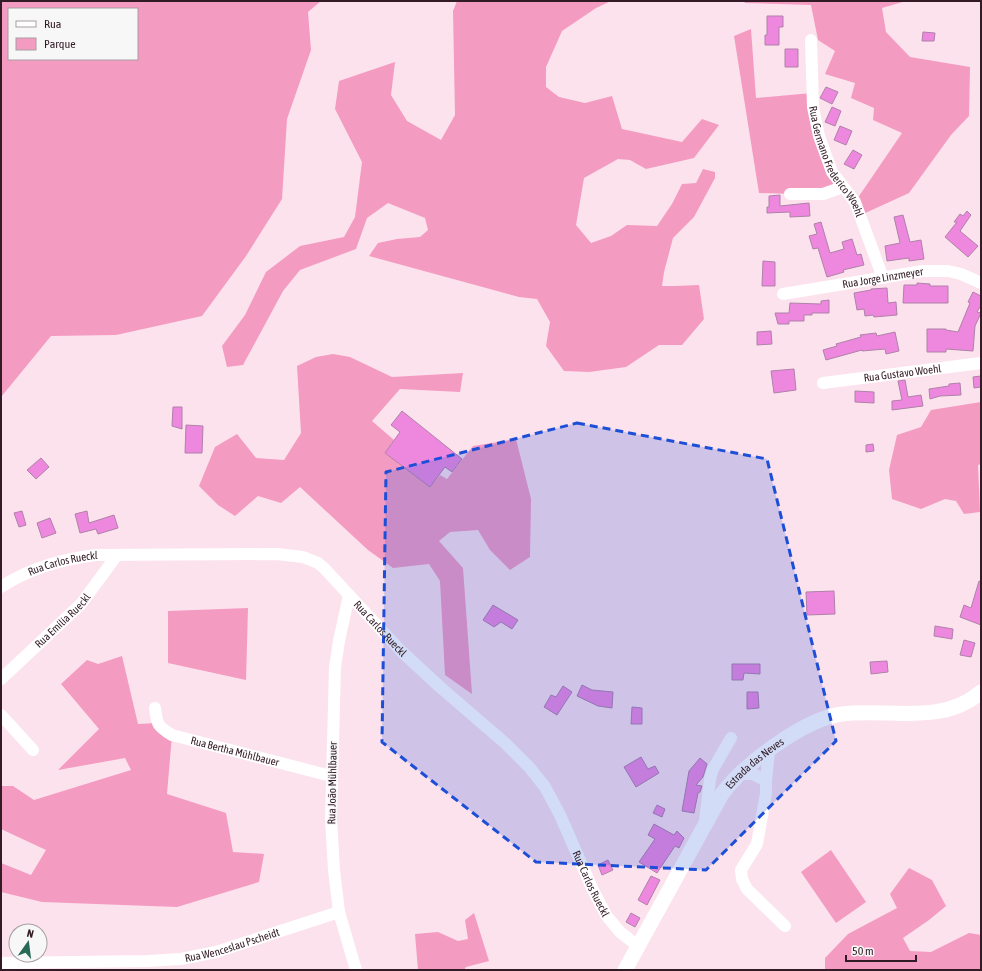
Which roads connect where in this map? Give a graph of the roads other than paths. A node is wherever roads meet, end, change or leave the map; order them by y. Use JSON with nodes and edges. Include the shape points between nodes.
{"nodes":[{"id":1,"x":811,"y":40,"type":"dead end"},
{"id":2,"x":843,"y":187,"type":"junction"},
{"id":3,"x":790,"y":194,"type":"dead end"},
{"id":4,"x":883,"y":278,"type":"junction"},
{"id":5,"x":981,"y":283,"type":"edge"},
{"id":6,"x":783,"y":294,"type":"dead end"},
{"id":7,"x":981,"y":363,"type":"edge"},
{"id":8,"x":823,"y":383,"type":"dead end"},
{"id":9,"x":117,"y":555,"type":"junction"},
{"id":10,"x":1,"y":588,"type":"edge"},
{"id":11,"x":350,"y":595,"type":"junction"},
{"id":12,"x":1,"y":679,"type":"edge"},
{"id":13,"x":981,"y":692,"type":"edge"},
{"id":14,"x":155,"y":708,"type":"dead end"},
{"id":15,"x":1,"y":715,"type":"edge"},
{"id":16,"x":730,"y":738,"type":"dead end"},
{"id":17,"x":33,"y":750,"type":"dead end"},
{"id":18,"x":769,"y":751,"type":"junction"},
{"id":19,"x":741,"y":774,"type":"junction"},
{"id":20,"x":331,"y":776,"type":"junction"},
{"id":21,"x":766,"y":781,"type":"junction"},
{"id":22,"x":704,"y":824,"type":"junction"},
{"id":23,"x":340,"y":912,"type":"junction"},
{"id":24,"x":785,"y":926,"type":"dead end"},
{"id":25,"x":638,"y":946,"type":"junction"},
{"id":26,"x":1,"y":963,"type":"edge"},
{"id":27,"x":163,"y":965,"type":"edge"},
{"id":28,"x":43,"y":966,"type":"edge"},
{"id":29,"x":356,"y":970,"type":"edge"},
{"id":30,"x":625,"y":970,"type":"edge"}],
"edges":[{"from":1,"to":2,"type":"street","name":"Rua Germano Frederico Woehl","via":[[812,93],[816,123],[828,165]]},
{"from":2,"to":3,"type":"street","via":[[823,194]]},
{"from":2,"to":4,"type":"street","name":"Rua Germano Frederico Woehl","via":[[861,215]]},
{"from":4,"to":5,"type":"street","name":"Rua Jorge Linzmeyer","via":[[934,271],[961,274]]},
{"from":4,"to":6,"type":"street","name":"Rua Jorge Linzmeyer"},
{"from":7,"to":8,"type":"street","name":"Rua Gustavo Woehl"},
{"from":9,"to":10,"type":"street","name":"Rua Carlos Rueckl","via":[[90,556],[57,562],[25,573]]},
{"from":9,"to":11,"type":"street","name":"Rua Carlos Rueckl","via":[[291,555],[310,559],[324,568]]},
{"from":9,"to":12,"type":"street","name":"Rua Emília Rueckl","via":[[81,604]]},
{"from":11,"to":20,"type":"street","name":"Rua João Mühlbauer","via":[[338,641],[335,667]]},
{"from":11,"to":25,"type":"street","name":"Rua Carlos Rueckl","via":[[401,651],[505,743],[534,773],[560,815],[606,915],[620,932]]},
{"from":13,"to":18,"type":"main road","name":"Estrada das Neves","via":[[961,705],[930,713],[855,713],[835,716],[809,725]]},
{"from":14,"to":20,"type":"street","name":"Rua Bertha Mühlbauer","via":[[157,723],[172,735]]},
{"from":15,"to":17,"type":"street"},
{"from":16,"to":22,"type":"street","via":[[713,769]]},
{"from":18,"to":19,"type":"main road","name":"Estrada das Neves"},
{"from":18,"to":21,"type":"street"},
{"from":19,"to":21,"type":"street","via":[[753,774]]},
{"from":19,"to":22,"type":"main road","name":"Estrada das Neves","via":[[722,794]]},
{"from":20,"to":23,"type":"street","name":"Rua João Mühlbauer","via":[[332,840]]},
{"from":21,"to":24,"type":"street","via":[[757,844],[741,870],[742,879],[747,889]]},
{"from":22,"to":25,"type":"main road","name":"Estrada das Neves"},
{"from":23,"to":27,"type":"street","name":"Rua Wenceslau Pscheidt","via":[[216,952]]},
{"from":23,"to":29,"type":"street","name":"Rua João Mühlbauer"},
{"from":25,"to":30,"type":"main road","name":"Estrada das Neves"},
{"from":26,"to":28,"type":"street","name":"Rua Wenceslau Pscheidt"},
{"from":27,"to":28,"type":"street","name":"Rua Wenceslau Pscheidt"}]}
